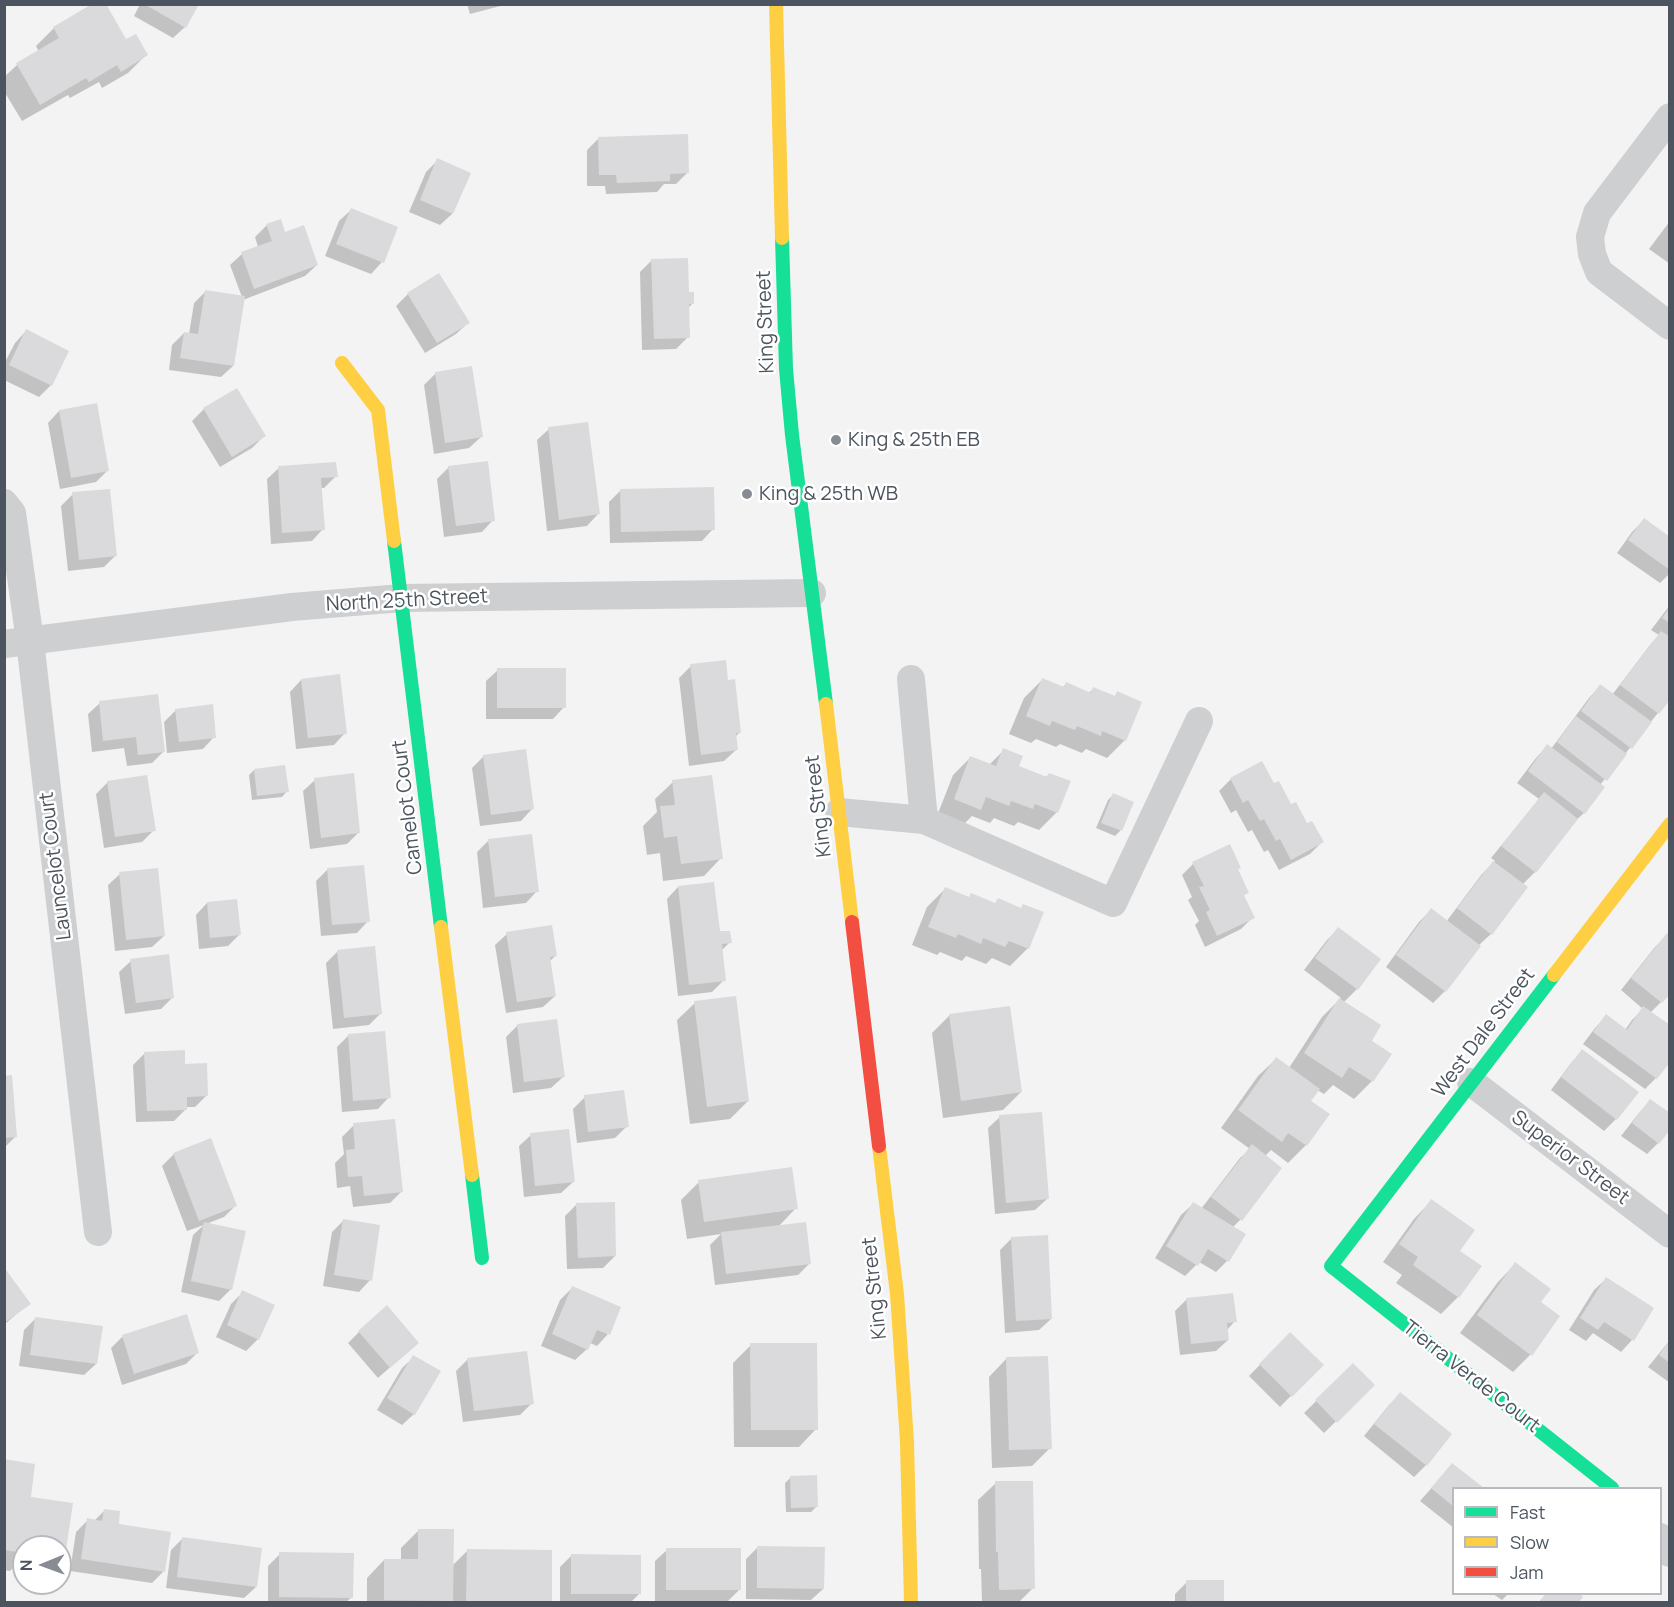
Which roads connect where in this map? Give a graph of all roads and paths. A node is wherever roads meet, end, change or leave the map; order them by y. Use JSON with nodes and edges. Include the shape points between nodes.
{"nodes":[{"id":1,"x":776,"y":4,"type":"edge"},
{"id":2,"x":1670,"y":117,"type":"edge"},
{"id":3,"x":1670,"y":326,"type":"edge"},
{"id":4,"x":342,"y":363,"type":"dead end"},
{"id":5,"x":4,"y":503,"type":"edge"},
{"id":6,"x":812,"y":593,"type":"junction"},
{"id":7,"x":402,"y":598,"type":"junction"},
{"id":8,"x":17,"y":643,"type":"edge"},
{"id":9,"x":911,"y":679,"type":"dead end"},
{"id":10,"x":1199,"y":721,"type":"dead end"},
{"id":11,"x":839,"y":812,"type":"junction"},
{"id":12,"x":924,"y":820,"type":"junction"},
{"id":13,"x":1670,"y":824,"type":"edge"},
{"id":14,"x":1471,"y":1082,"type":"junction"},
{"id":15,"x":98,"y":1232,"type":"dead end"},
{"id":16,"x":1670,"y":1234,"type":"edge"},
{"id":17,"x":482,"y":1258,"type":"dead end"},
{"id":18,"x":1331,"y":1266,"type":"joint"},
{"id":19,"x":1611,"y":1487,"type":"edge"},
{"id":20,"x":911,"y":1602,"type":"edge"}],
"edges":[{"from":1,"to":6,"type":"street","name":"King Street","via":[[786,369]]},
{"from":2,"to":3,"type":"street","via":[[1597,213],[1590,237],[1599,272]]},
{"from":4,"to":7,"type":"street","name":"Camelot Court","via":[[378,410]]},
{"from":5,"to":8,"type":"street","name":"Launcelot Court","via":[[12,513]]},
{"from":6,"to":7,"type":"street","name":"North 25th Street"},
{"from":6,"to":11,"type":"street","name":"King Street"},
{"from":7,"to":8,"type":"street","name":"North 25th Street","via":[[292,607]]},
{"from":7,"to":17,"type":"street","name":"Camelot Court"},
{"from":8,"to":15,"type":"street","name":"Launcelot Court"},
{"from":9,"to":12,"type":"street"},
{"from":10,"to":12,"type":"street","via":[[1113,903]]},
{"from":11,"to":12,"type":"street"},
{"from":11,"to":20,"type":"street","name":"King Street","via":[[897,1294],[907,1442]]},
{"from":13,"to":14,"type":"street","name":"West Dale Street"},
{"from":14,"to":16,"type":"street","name":"Superior Street"},
{"from":14,"to":18,"type":"street","name":"West Dale Street"},
{"from":18,"to":19,"type":"street","name":"Tierra Verde Court"}]}
